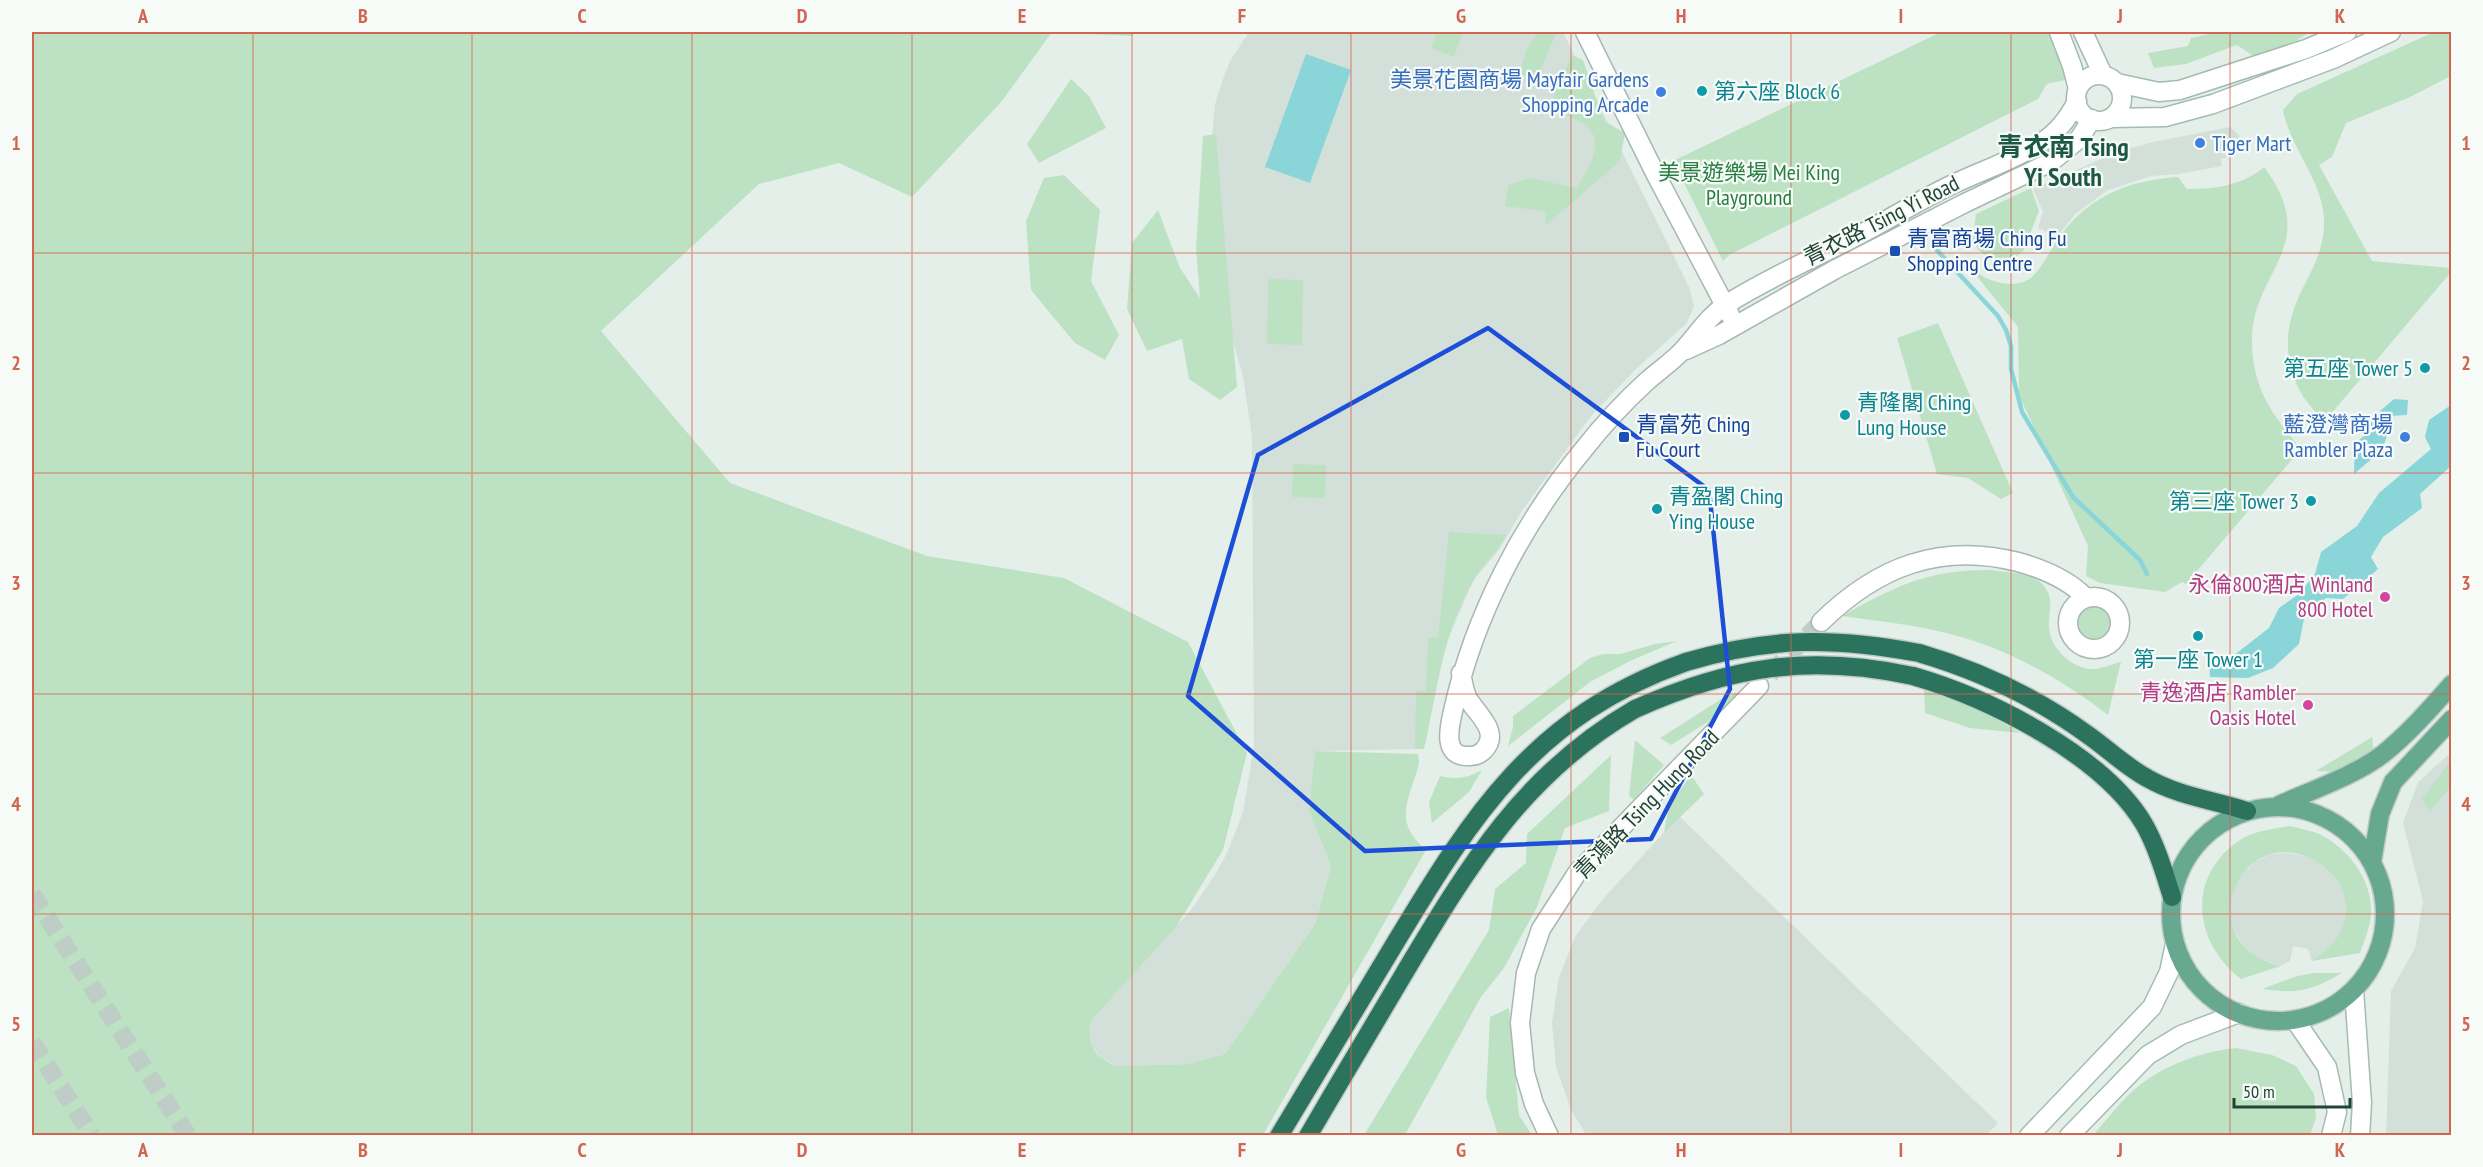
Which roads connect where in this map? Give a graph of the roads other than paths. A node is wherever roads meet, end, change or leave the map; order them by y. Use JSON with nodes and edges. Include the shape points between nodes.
{"nodes":[{"id":1,"x":1585,"y":32,"type":"edge"},
{"id":2,"x":2059,"y":32,"type":"edge"},
{"id":3,"x":2083,"y":32,"type":"edge"},
{"id":4,"x":2347,"y":32,"type":"edge"},
{"id":5,"x":2391,"y":32,"type":"edge"},
{"id":6,"x":2110,"y":79,"type":"junction"},
{"id":7,"x":2077,"y":95,"type":"junction"},
{"id":8,"x":2110,"y":118,"type":"junction"},
{"id":9,"x":2092,"y":119,"type":"junction"},
{"id":10,"x":1725,"y":305,"type":"junction"},
{"id":11,"x":1735,"y":325,"type":"junction"},
{"id":12,"x":1681,"y":352,"type":"junction"},
{"id":13,"x":2086,"y":598,"type":"dead end"},
{"id":14,"x":1821,"y":622,"type":"tunnel mouth"},
{"id":15,"x":1461,"y":673,"type":"dead end"},
{"id":16,"x":2451,"y":684,"type":"edge"},
{"id":17,"x":1759,"y":686,"type":"tunnel mouth"},
{"id":18,"x":2451,"y":719,"type":"edge"},
{"id":19,"x":2277,"y":805,"type":"junction"},
{"id":20,"x":2247,"y":811,"type":"junction"},
{"id":21,"x":2372,"y":862,"type":"junction"},
{"id":22,"x":2172,"y":897,"type":"junction"},
{"id":23,"x":2175,"y":944,"type":"junction"},
{"id":24,"x":2354,"y":990,"type":"junction"},
{"id":25,"x":2239,"y":1013,"type":"junction"},
{"id":26,"x":2295,"y":1020,"type":"junction"},
{"id":27,"x":1283,"y":1129,"type":"edge"},
{"id":28,"x":1308,"y":1136,"type":"edge"},
{"id":29,"x":1549,"y":1136,"type":"edge"},
{"id":30,"x":2029,"y":1136,"type":"edge"},
{"id":31,"x":2069,"y":1136,"type":"edge"},
{"id":32,"x":2331,"y":1136,"type":"edge"},
{"id":33,"x":2360,"y":1136,"type":"edge"}],
"edges":[{"from":1,"to":10,"type":"street"},
{"from":2,"to":7,"type":"street","via":[[2072,66]]},
{"from":3,"to":6,"type":"street"},
{"from":4,"to":6,"type":"street","via":[[2180,90],[2159,92]]},
{"from":5,"to":8,"type":"street","via":[[2213,105],[2165,117]]},
{"from":6,"to":7,"type":"street","via":[[2091,76]]},
{"from":6,"to":8,"type":"street","via":[[2121,89],[2122,100],[2119,110]]},
{"from":7,"to":9,"type":"street","via":[[2084,115]]},
{"from":7,"to":10,"type":"street","name":"青衣路 Tsing Yi Road","via":[[2066,120],[2042,142],[1944,189]]},
{"from":8,"to":9,"type":"street"},
{"from":9,"to":11,"type":"street","name":"青衣路 Tsing Yi Road","via":[[2079,139],[2051,162],[1864,255]]},
{"from":10,"to":11,"type":"street"},
{"from":10,"to":12,"type":"street","name":"青衣路 Tsing Yi Road","via":[[1708,318]]},
{"from":11,"to":12,"type":"street","name":"青衣路 Tsing Yi Road"},
{"from":12,"to":15,"type":"street","name":"青衣路 Tsing Yi Road","via":[[1630,397],[1561,479],[1498,583]]},
{"from":13,"to":14,"type":"street","via":[[2076,588],[2032,566],[2000,558],[1955,556],[1902,566],[1872,580],[1844,599]]},
{"from":16,"to":19,"type":"main road","via":[[2383,754]]},
{"from":17,"to":29,"type":"street","name":"青鴻路 Tsing Hung Road","via":[[1577,873],[1541,928],[1526,973],[1520,1023],[1525,1073]]},
{"from":18,"to":21,"type":"main road","via":[[2393,782],[2380,814]]},
{"from":19,"to":20,"type":"main road"},
{"from":19,"to":21,"type":"main road","via":[[2324,817],[2346,830]]},
{"from":20,"to":22,"type":"main road","via":[[2219,824],[2198,842],[2181,867]]},
{"from":20,"to":27,"type":"highway","bridge":true,"via":[[2168,789],[2130,768],[2088,735],[2024,694],[1956,664],[1919,653],[1867,644],[1795,641],[1723,651],[1686,662],[1626,687],[1578,717],[1541,746],[1496,792],[1446,860]]},
{"from":21,"to":24,"type":"main road","via":[[2384,896],[2385,928],[2374,964]]},
{"from":22,"to":23,"type":"main road"},
{"from":22,"to":28,"type":"highway","bridge":true,"via":[[2161,861],[2132,807],[2070,752],[2020,720],[1968,694],[1913,676],[1854,666],[1827,664],[1730,674],[1635,709],[1578,747],[1512,811],[1450,898]]},
{"from":23,"to":25,"type":"main road","via":[[2186,969],[2203,990]]},
{"from":23,"to":30,"type":"street","via":[[2169,972],[2152,1007]]},
{"from":24,"to":26,"type":"main road","via":[[2339,1003]]},
{"from":24,"to":33,"type":"street","via":[[2362,1103]]},
{"from":25,"to":26,"type":"main road","via":[[2266,1020]]},
{"from":25,"to":31,"type":"street","via":[[2181,1035],[2148,1055]]},
{"from":26,"to":32,"type":"street","via":[[2327,1067],[2337,1112]]}]}
